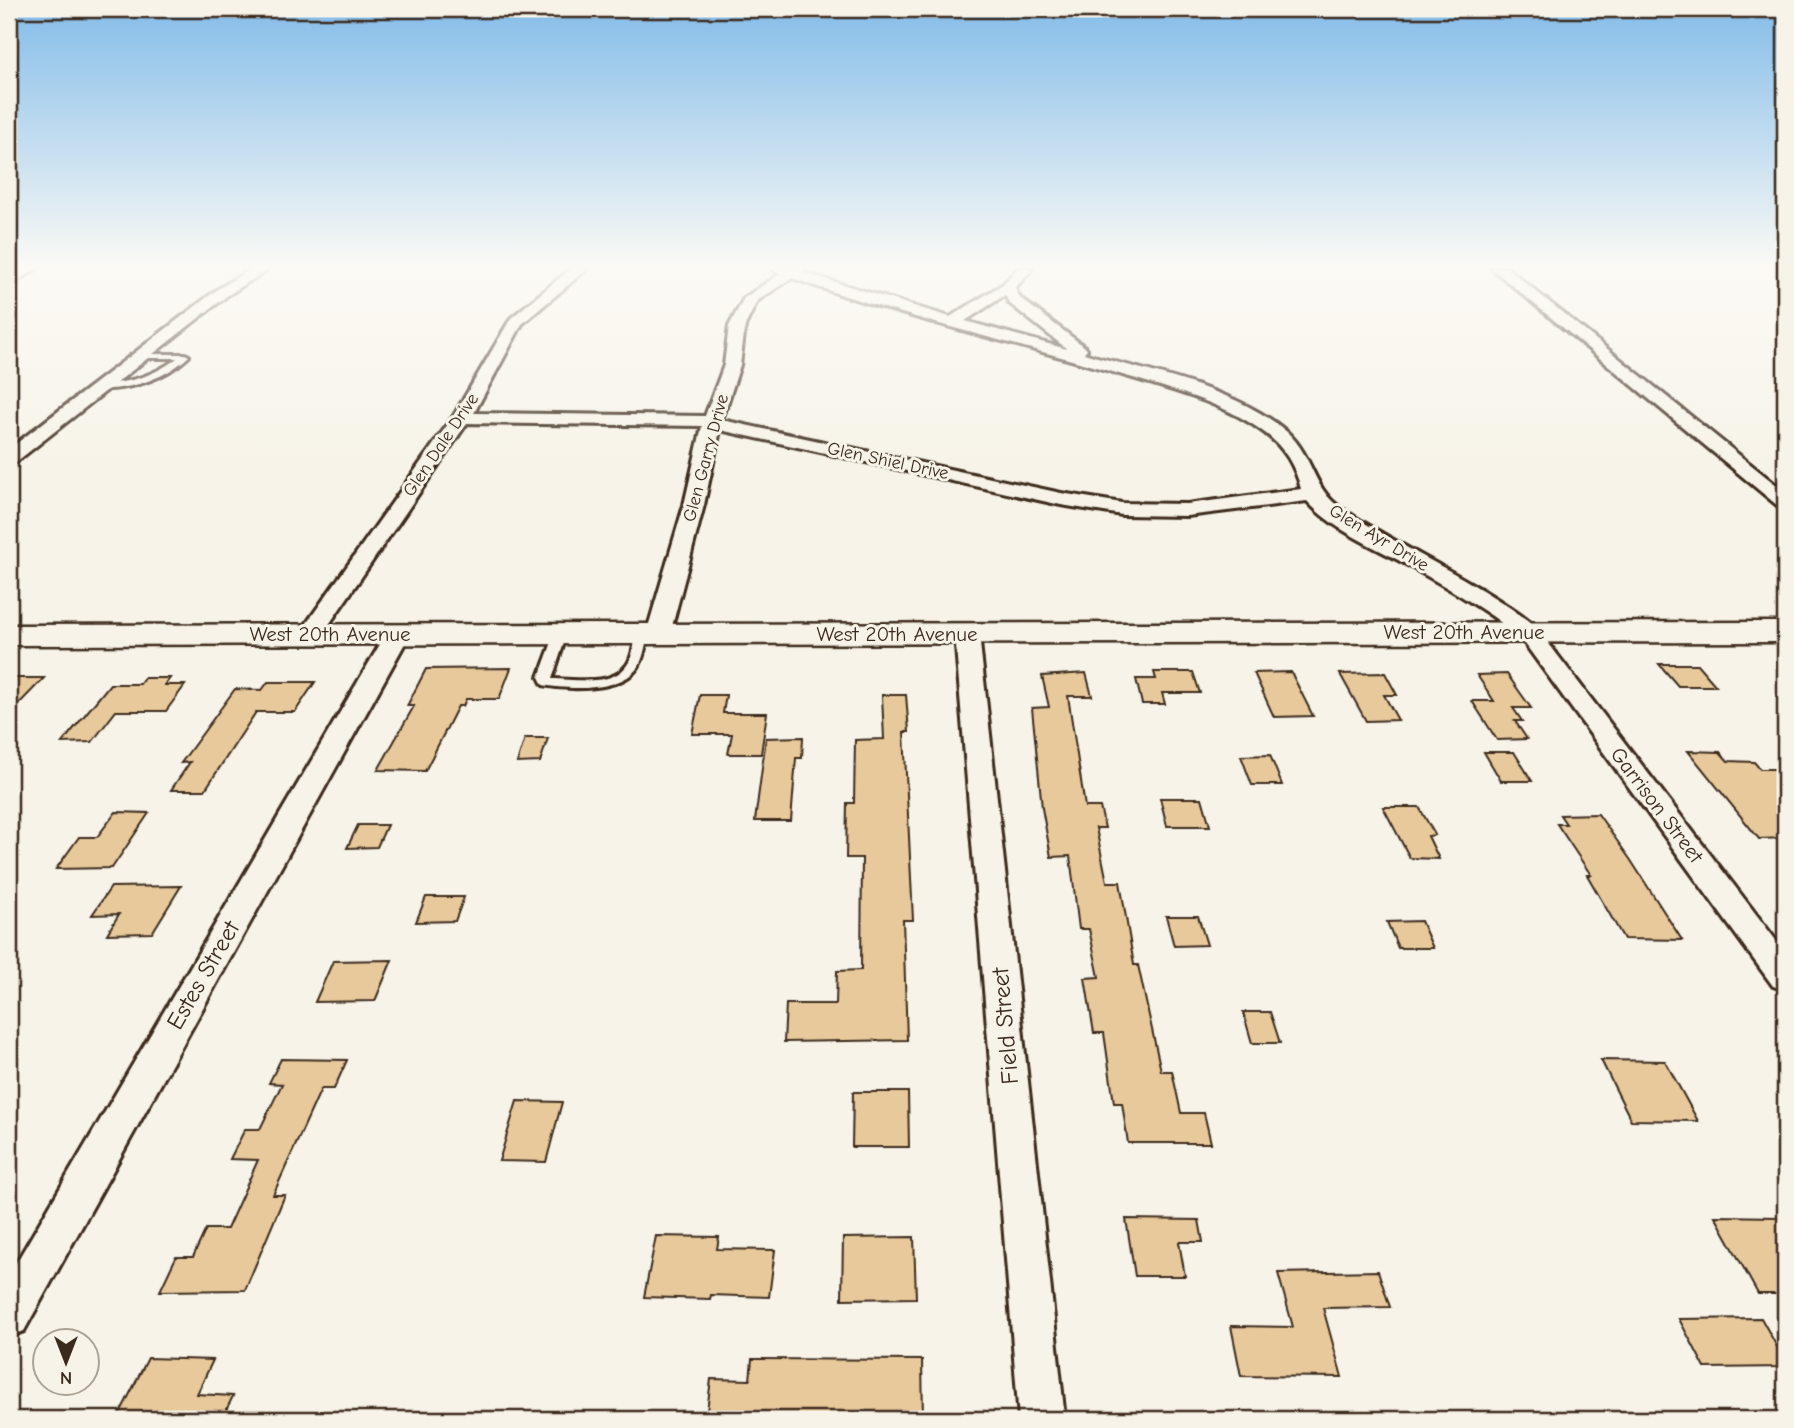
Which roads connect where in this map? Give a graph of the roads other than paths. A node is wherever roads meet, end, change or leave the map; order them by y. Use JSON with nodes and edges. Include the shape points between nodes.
{"nodes":[{"id":1,"x":168,"y":335,"type":"edge"},
{"id":2,"x":508,"y":335,"type":"edge"},
{"id":3,"x":736,"y":335,"type":"edge"},
{"id":4,"x":995,"y":335,"type":"edge"},
{"id":5,"x":1058,"y":335,"type":"edge"},
{"id":6,"x":1580,"y":335,"type":"edge"},
{"id":7,"x":140,"y":356,"type":"junction"},
{"id":8,"x":1097,"y":362,"type":"junction"},
{"id":9,"x":99,"y":387,"type":"junction"},
{"id":10,"x":462,"y":418,"type":"junction"},
{"id":11,"x":712,"y":423,"type":"junction"},
{"id":12,"x":9,"y":458,"type":"edge"},
{"id":13,"x":1312,"y":494,"type":"junction"},
{"id":14,"x":1785,"y":502,"type":"edge"},
{"id":15,"x":1528,"y":632,"type":"junction"},
{"id":16,"x":1785,"y":632,"type":"edge"},
{"id":17,"x":311,"y":634,"type":"junction"},
{"id":18,"x":398,"y":634,"type":"junction"},
{"id":19,"x":561,"y":634,"type":"junction"},
{"id":20,"x":650,"y":634,"type":"junction"},
{"id":21,"x":967,"y":634,"type":"junction"},
{"id":22,"x":9,"y":635,"type":"edge"},
{"id":23,"x":1785,"y":978,"type":"edge"},
{"id":24,"x":9,"y":1316,"type":"edge"},
{"id":25,"x":1042,"y":1419,"type":"edge"}],
"edges":[{"from":1,"to":7,"type":"street"},
{"from":2,"to":10,"type":"street","name":"Glen Dale Drive"},
{"from":3,"to":11,"type":"street","name":"Glen Garry Drive","via":[[732,365]]},
{"from":4,"to":8,"type":"street","name":"Glen Ayr Drive"},
{"from":5,"to":8,"type":"street"},
{"from":6,"to":14,"type":"street"},
{"from":7,"to":9,"type":"street"},
{"from":7,"to":9,"type":"lane","via":[[185,356],[150,379]]},
{"from":8,"to":13,"type":"street","name":"Glen Ayr Drive","via":[[1193,391],[1257,419],[1299,457]]},
{"from":9,"to":12,"type":"street"},
{"from":10,"to":11,"type":"street","name":"Glen Shiel Drive","via":[[655,418]]},
{"from":10,"to":17,"type":"street","name":"Glen Dale Drive"},
{"from":11,"to":13,"type":"street","name":"Glen Shiel Drive","via":[[1122,509],[1187,510]]},
{"from":11,"to":20,"type":"street","name":"Glen Garry Drive","via":[[694,505]]},
{"from":13,"to":15,"type":"street","name":"Glen Ayr Drive","via":[[1346,522],[1459,584]]},
{"from":15,"to":16,"type":"street","name":"West 20th Avenue"},
{"from":15,"to":21,"type":"street","name":"West 20th Avenue"},
{"from":15,"to":23,"type":"street","name":"Garrison Street"},
{"from":17,"to":18,"type":"street","name":"West 20th Avenue"},
{"from":17,"to":22,"type":"street","name":"West 20th Avenue"},
{"from":18,"to":19,"type":"street","name":"West 20th Avenue"},
{"from":18,"to":24,"type":"street","name":"Estes Street"},
{"from":19,"to":20,"type":"street","name":"West 20th Avenue"},
{"from":19,"to":20,"type":"lane","via":[[547,682],[610,682],[624,676]]},
{"from":20,"to":21,"type":"street","name":"West 20th Avenue"},
{"from":21,"to":25,"type":"street","name":"Field Street"}]}
